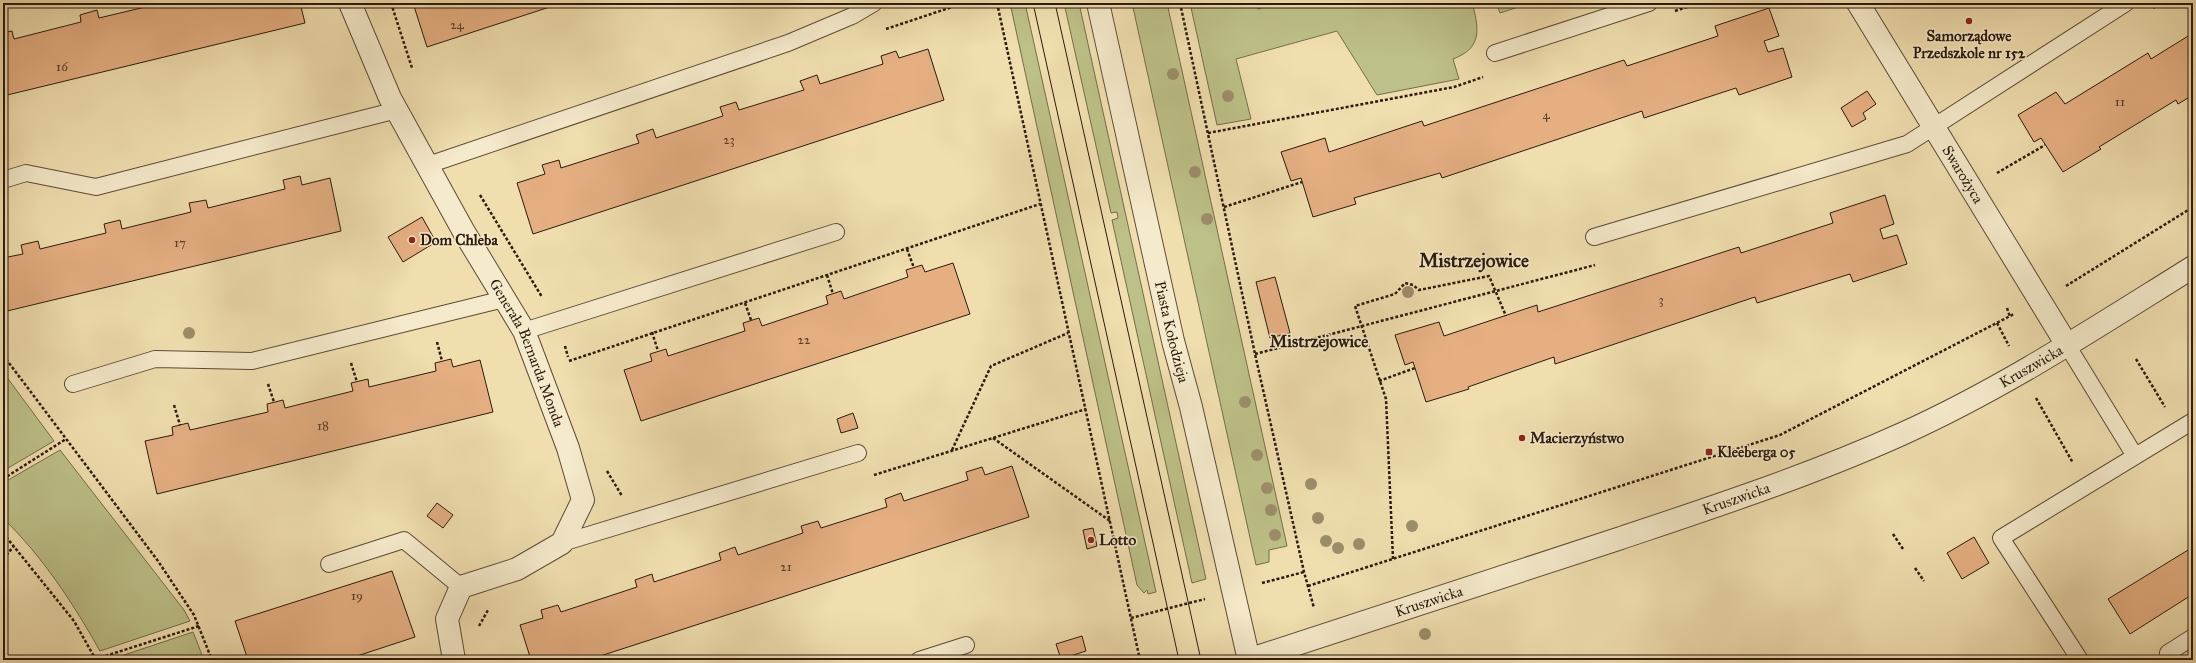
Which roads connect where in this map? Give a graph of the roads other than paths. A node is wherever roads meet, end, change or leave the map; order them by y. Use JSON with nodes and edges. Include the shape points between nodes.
{"nodes":[{"id":1,"x":350,"y":3,"type":"edge"},
{"id":2,"x":874,"y":3,"type":"edge"},
{"id":3,"x":1098,"y":3,"type":"edge"},
{"id":4,"x":1649,"y":3,"type":"edge"},
{"id":5,"x":1858,"y":3,"type":"edge"},
{"id":6,"x":2126,"y":3,"type":"edge"},
{"id":7,"x":1495,"y":53,"type":"dead end"},
{"id":8,"x":398,"y":110,"type":"junction"},
{"id":9,"x":1935,"y":126,"type":"junction"},
{"id":10,"x":428,"y":165,"type":"junction"},
{"id":11,"x":3,"y":180,"type":"edge"},
{"id":12,"x":836,"y":232,"type":"dead end"},
{"id":13,"x":1594,"y":237,"type":"road end"},
{"id":14,"x":2193,"y":267,"type":"edge"},
{"id":15,"x":504,"y":299,"type":"junction"},
{"id":16,"x":524,"y":331,"type":"junction"},
{"id":17,"x":2067,"y":345,"type":"junction"},
{"id":18,"x":73,"y":384,"type":"dead end"},
{"id":19,"x":2193,"y":421,"type":"edge"},
{"id":20,"x":858,"y":453,"type":"dead end"},
{"id":21,"x":2135,"y":456,"type":"junction"},
{"id":22,"x":562,"y":543,"type":"junction"},
{"id":23,"x":329,"y":564,"type":"dead end"},
{"id":24,"x":461,"y":587,"type":"junction"},
{"id":25,"x":2193,"y":637,"type":"edge"},
{"id":26,"x":966,"y":645,"type":"dead end"},
{"id":27,"x":454,"y":660,"type":"edge"},
{"id":28,"x":919,"y":660,"type":"edge"},
{"id":29,"x":1248,"y":660,"type":"edge"},
{"id":30,"x":2080,"y":660,"type":"edge"},
{"id":31,"x":2172,"y":660,"type":"edge"}],
"edges":[{"from":1,"to":8,"type":"street","name":"Generała Bernarda Monda","via":[[390,98]]},
{"from":2,"to":10,"type":"lane","via":[[852,16],[788,43]]},
{"from":3,"to":29,"type":"street","name":"Piasta Kołodzieja"},
{"from":4,"to":7,"type":"lane"},
{"from":5,"to":9,"type":"street","name":"Swarożyca"},
{"from":6,"to":9,"type":"lane"},
{"from":8,"to":10,"type":"street","name":"Generała Bernarda Monda"},
{"from":8,"to":11,"type":"lane","via":[[96,187],[26,173]]},
{"from":9,"to":13,"type":"lane","via":[[1907,144]]},
{"from":9,"to":17,"type":"street","name":"Swarożyca"},
{"from":10,"to":15,"type":"street","name":"Generała Bernarda Monda"},
{"from":12,"to":16,"type":"lane"},
{"from":14,"to":17,"type":"street","name":"Kruszwicka"},
{"from":15,"to":16,"type":"street","name":"Generała Bernarda Monda"},
{"from":15,"to":18,"type":"lane","via":[[252,361],[156,359]]},
{"from":16,"to":22,"type":"street","name":"Generała Bernarda Monda","via":[[568,448],[583,500]]},
{"from":17,"to":21,"type":"lane"},
{"from":17,"to":29,"type":"street","name":"Kruszwicka","via":[[1963,404],[1902,434],[1821,468],[1653,527]]},
{"from":19,"to":21,"type":"lane"},
{"from":20,"to":22,"type":"lane"},
{"from":21,"to":30,"type":"lane","via":[[2001,538]]},
{"from":22,"to":24,"type":"street","via":[[517,569]]},
{"from":23,"to":24,"type":"lane","via":[[404,540]]},
{"from":24,"to":27,"type":"street","via":[[447,619]]},
{"from":25,"to":31,"type":"lane","via":[[2168,654]]},
{"from":26,"to":28,"type":"lane"}]}
